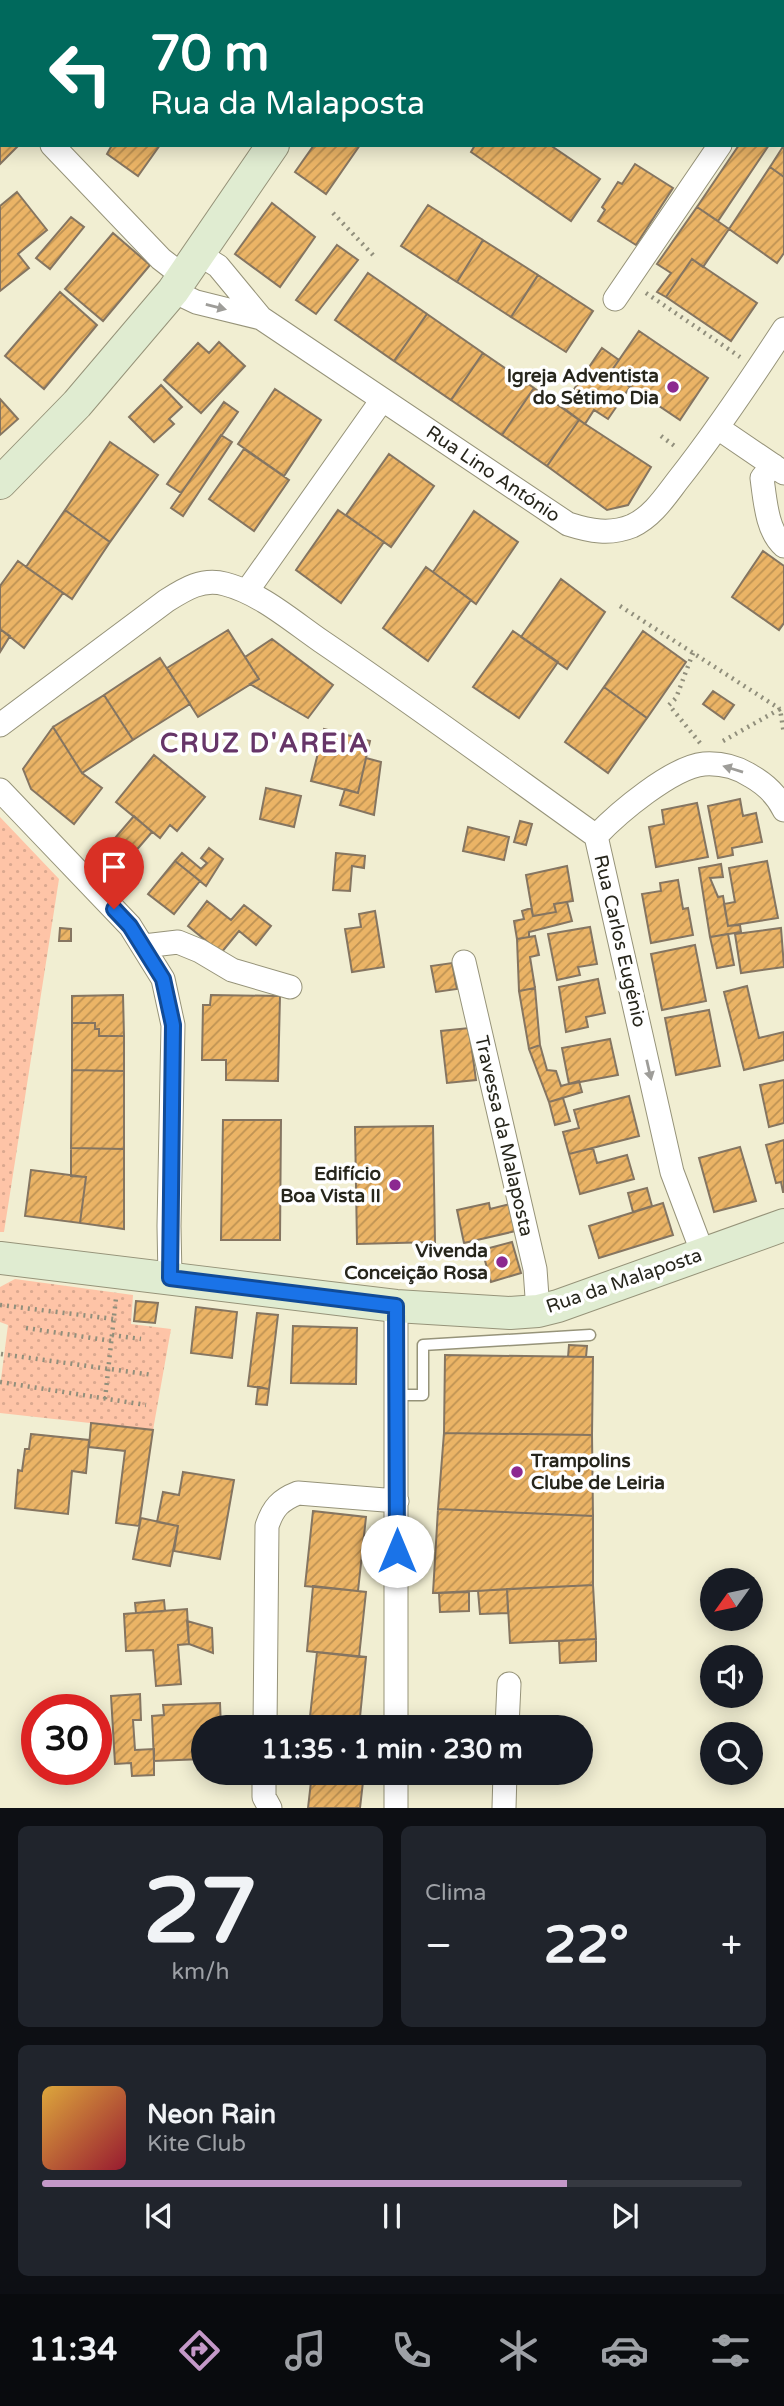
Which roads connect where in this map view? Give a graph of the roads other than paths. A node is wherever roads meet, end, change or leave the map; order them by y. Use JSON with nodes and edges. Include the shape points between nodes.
{"nodes":[{"id":1,"x":54,"y":147,"type":"edge"},
{"id":2,"x":272,"y":147,"type":"edge"},
{"id":3,"x":719,"y":147,"type":"edge"},
{"id":4,"x":185,"y":274,"type":"junction"},
{"id":5,"x":615,"y":299,"type":"dead end"},
{"id":6,"x":261,"y":318,"type":"junction"},
{"id":7,"x":784,"y":330,"type":"edge"},
{"id":8,"x":382,"y":400,"type":"junction"},
{"id":9,"x":718,"y":428,"type":"junction"},
{"id":10,"x":778,"y":469,"type":"edge"},
{"id":11,"x":0,"y":483,"type":"edge"},
{"id":12,"x":784,"y":546,"type":"edge"},
{"id":13,"x":247,"y":591,"type":"junction"},
{"id":14,"x":0,"y":725,"type":"edge"},
{"id":15,"x":0,"y":790,"type":"edge"},
{"id":16,"x":784,"y":810,"type":"edge"},
{"id":17,"x":596,"y":836,"type":"junction"},
{"id":18,"x":144,"y":946,"type":"junction"},
{"id":19,"x":464,"y":961,"type":"dead end"},
{"id":20,"x":290,"y":987,"type":"dead end"},
{"id":21,"x":784,"y":1225,"type":"edge"},
{"id":22,"x":703,"y":1254,"type":"junction"},
{"id":23,"x":0,"y":1258,"type":"edge"},
{"id":24,"x":170,"y":1278,"type":"junction"},
{"id":25,"x":396,"y":1306,"type":"junction"},
{"id":26,"x":554,"y":1320,"type":"junction"},
{"id":27,"x":481,"y":1327,"type":"junction"},
{"id":28,"x":590,"y":1335,"type":"dead end"},
{"id":29,"x":396,"y":1395,"type":"junction"},
{"id":30,"x":397,"y":1501,"type":"junction"},
{"id":31,"x":509,"y":1684,"type":"dead end"},
{"id":32,"x":265,"y":1715,"type":"edge"},
{"id":33,"x":397,"y":1715,"type":"edge"},
{"id":34,"x":508,"y":1715,"type":"edge"},
{"id":35,"x":264,"y":1785,"type":"edge"},
{"id":36,"x":396,"y":1785,"type":"edge"},
{"id":37,"x":505,"y":1785,"type":"edge"},
{"id":38,"x":270,"y":1808,"type":"edge"},
{"id":39,"x":396,"y":1808,"type":"edge"},
{"id":40,"x":504,"y":1808,"type":"edge"}],
"edges":[{"from":1,"to":4,"type":"street","via":[[161,259]]},
{"from":2,"to":4,"type":"street"},
{"from":3,"to":5,"type":"street"},
{"from":4,"to":6,"type":"street","name":"Rua Lino António","one_way":true,"via":[[196,302]]},
{"from":4,"to":6,"type":"street","name":"Rua Lino António","via":[[218,266]]},
{"from":4,"to":11,"type":"street","via":[[77,404]]},
{"from":6,"to":8,"type":"street","name":"Rua Lino António"},
{"from":7,"to":9,"type":"street","name":"Rua Lino António"},
{"from":8,"to":9,"type":"street","name":"Rua Lino António","via":[[568,524],[601,531],[618,530],[646,517]]},
{"from":8,"to":13,"type":"street"},
{"from":9,"to":10,"type":"street"},
{"from":10,"to":12,"type":"street","via":[[762,478],[774,533]]},
{"from":13,"to":14,"type":"street","via":[[210,582],[190,586]]},
{"from":13,"to":17,"type":"street","name":"Rua Carlos Eugénio"},
{"from":15,"to":18,"type":"street"},
{"from":16,"to":17,"type":"street","one_way":true,"via":[[769,789],[747,773],[727,765],[701,764],[655,787]]},
{"from":17,"to":22,"type":"street","name":"Rua Carlos Eugénio","one_way":true,"via":[[672,1172]]},
{"from":18,"to":20,"type":"street","via":[[178,942],[232,970]]},
{"from":18,"to":24,"type":"street","via":[[163,979],[173,1025]]},
{"from":19,"to":26,"type":"street","name":"Travessa da Malaposta","via":[[535,1269]]},
{"from":21,"to":22,"type":"street","name":"Rua da Malaposta"},
{"from":22,"to":26,"type":"street","name":"Rua da Malaposta"},
{"from":23,"to":24,"type":"street","name":"Rua da Malaposta"},
{"from":24,"to":25,"type":"street","name":"Rua da Malaposta"},
{"from":25,"to":27,"type":"street","name":"Rua da Malaposta"},
{"from":25,"to":29,"type":"street"},
{"from":26,"to":27,"type":"street","name":"Rua da Malaposta"},
{"from":26,"to":28,"type":"lane"},
{"from":27,"to":29,"type":"lane","via":[[423,1345],[423,1395]]},
{"from":29,"to":30,"type":"street"},
{"from":30,"to":32,"type":"street","via":[[298,1493],[282,1499],[272,1511],[267,1526]]},
{"from":30,"to":33,"type":"street"},
{"from":31,"to":34,"type":"street"},
{"from":35,"to":38,"type":"street"},
{"from":36,"to":39,"type":"street"},
{"from":37,"to":40,"type":"street"}]}
